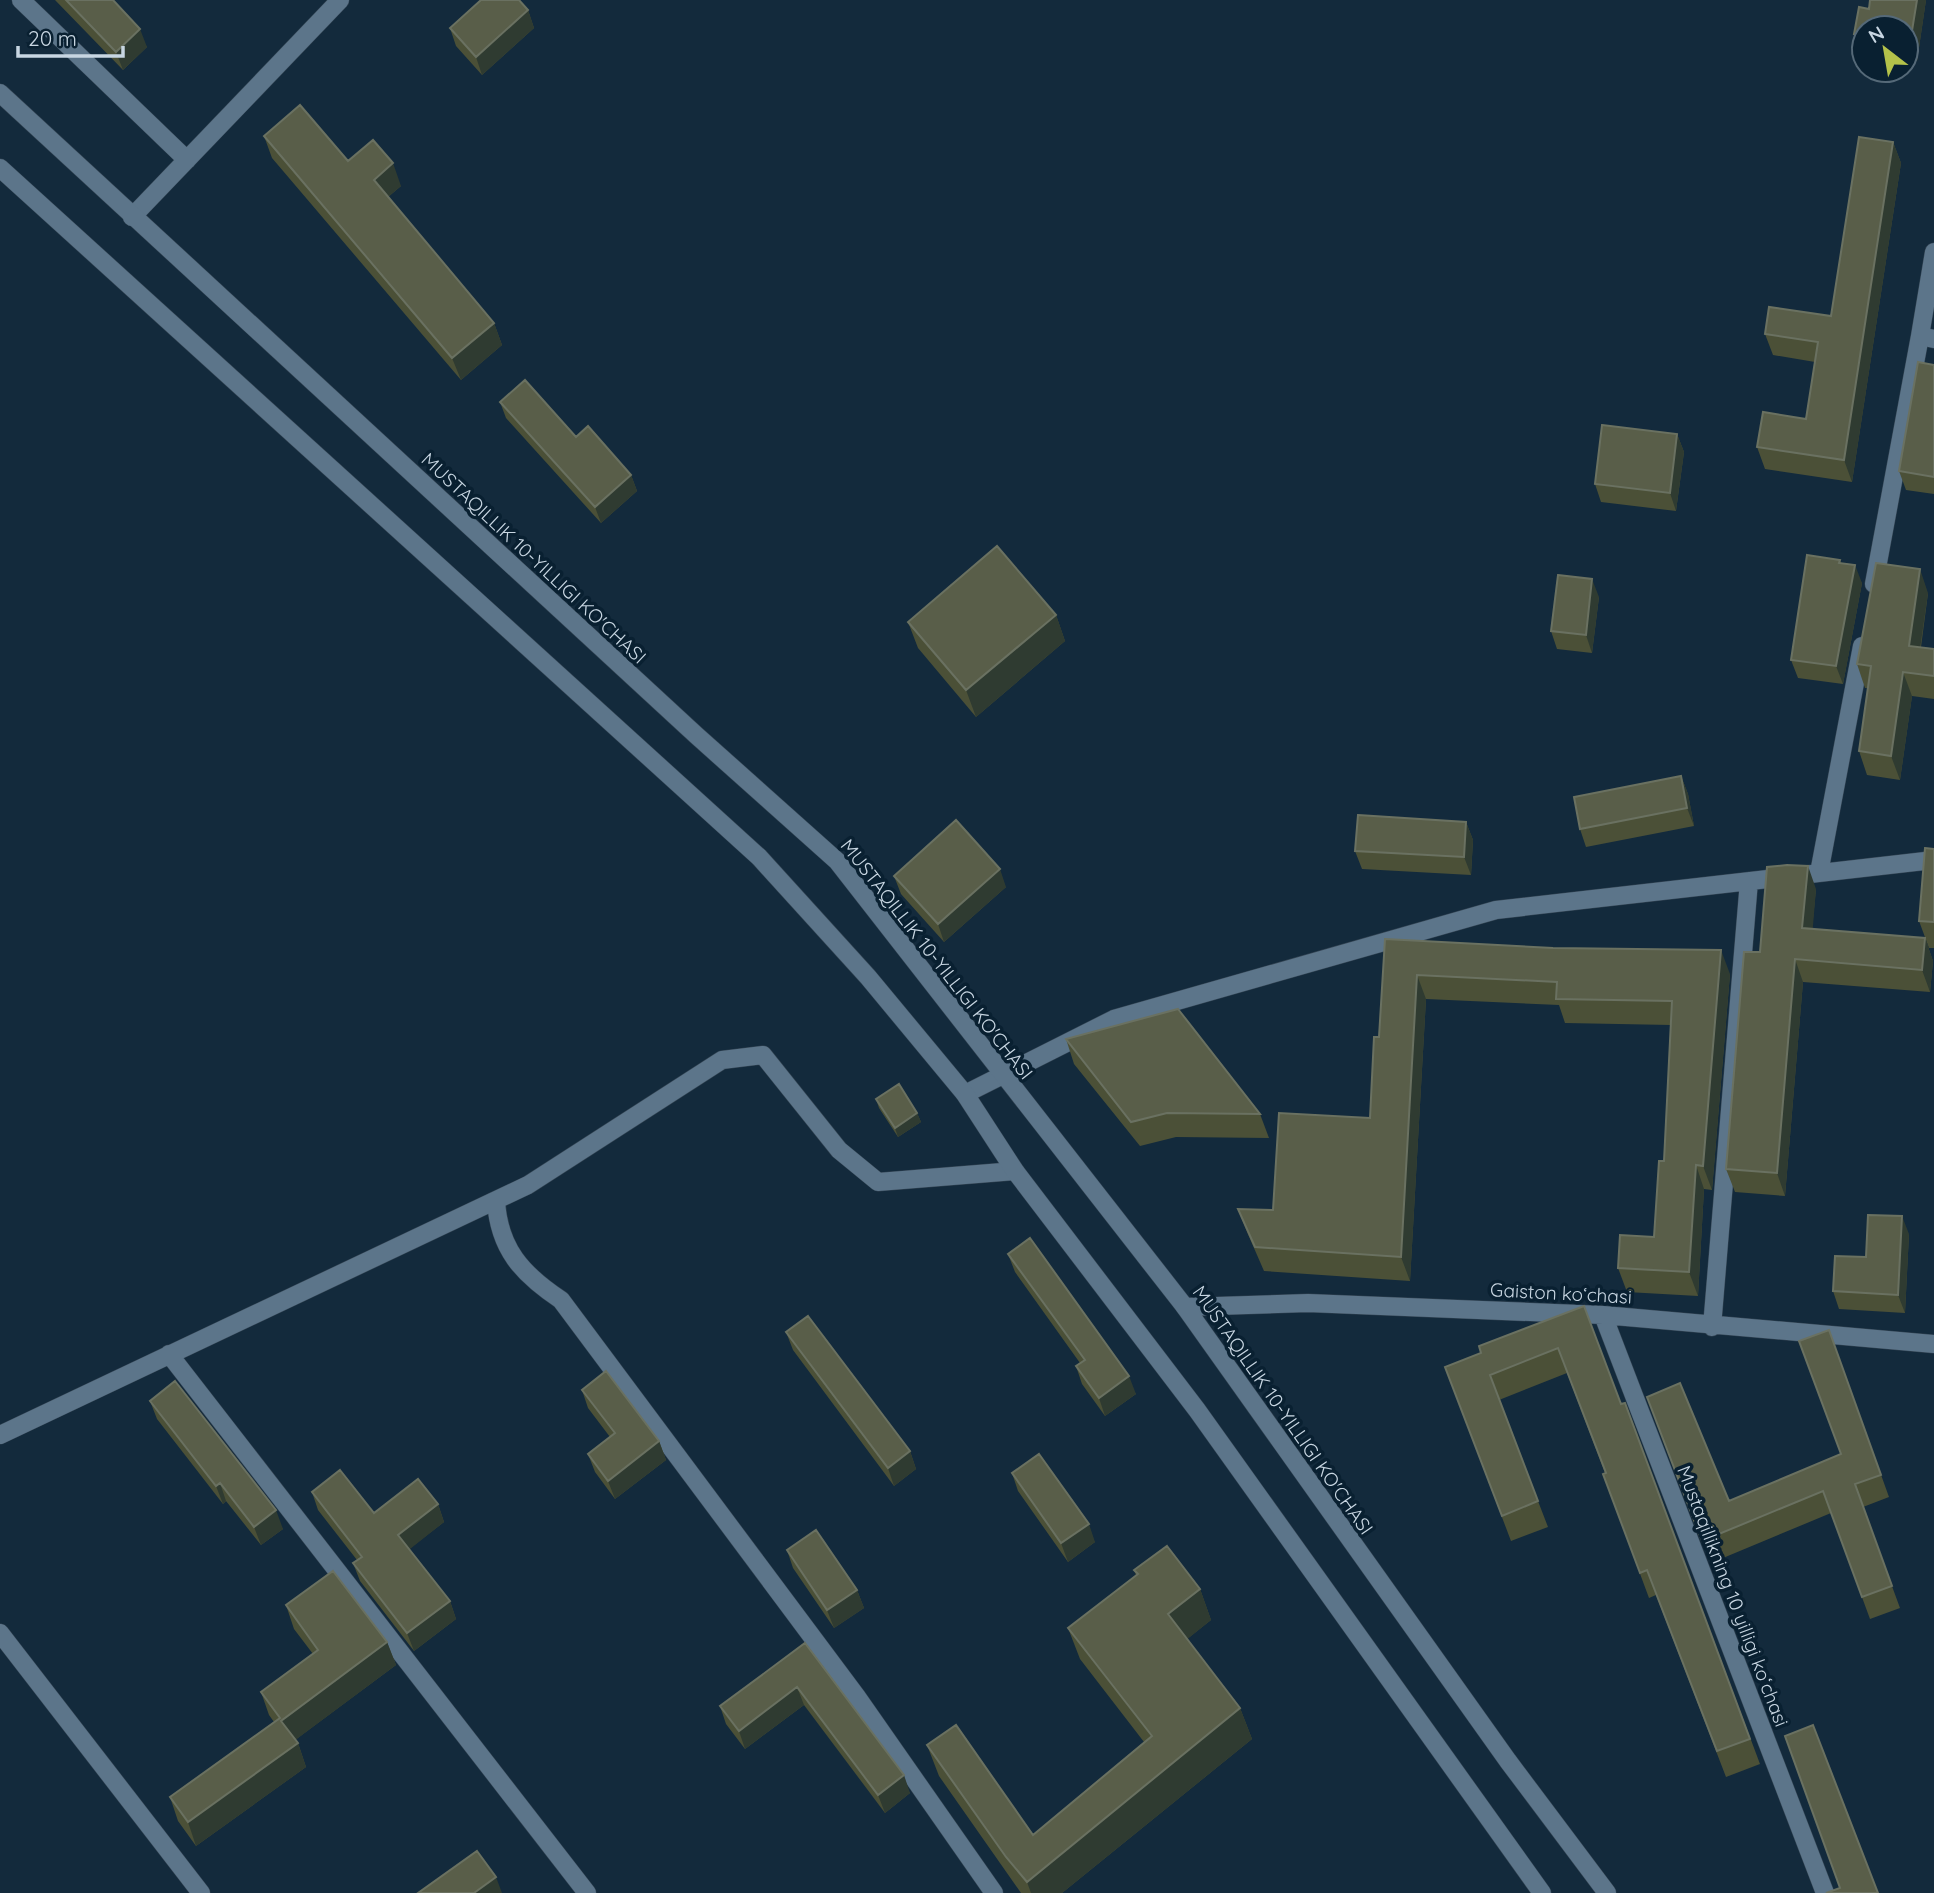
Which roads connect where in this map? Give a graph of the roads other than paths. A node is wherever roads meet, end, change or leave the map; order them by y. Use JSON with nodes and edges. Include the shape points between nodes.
{"nodes":[{"id":1,"x":21,"y":0,"type":"edge"},
{"id":2,"x":340,"y":0,"type":"edge"},
{"id":3,"x":0,"y":93,"type":"edge"},
{"id":4,"x":187,"y":160,"type":"junction"},
{"id":5,"x":0,"y":168,"type":"edge"},
{"id":6,"x":132,"y":217,"type":"junction"},
{"id":7,"x":1934,"y":252,"type":"edge"},
{"id":8,"x":1927,"y":337,"type":"edge"},
{"id":9,"x":1870,"y":604,"type":"edge"},
{"id":10,"x":1865,"y":631,"type":"edge"},
{"id":11,"x":1934,"y":860,"type":"edge"},
{"id":12,"x":1819,"y":873,"type":"junction"},
{"id":13,"x":1749,"y":881,"type":"junction"},
{"id":14,"x":1003,"y":1075,"type":"junction"},
{"id":15,"x":965,"y":1094,"type":"junction"},
{"id":16,"x":1015,"y":1171,"type":"junction"},
{"id":17,"x":496,"y":1200,"type":"junction"},
{"id":18,"x":1185,"y":1307,"type":"junction"},
{"id":19,"x":1603,"y":1315,"type":"junction"},
{"id":20,"x":1712,"y":1327,"type":"junction"},
{"id":21,"x":1934,"y":1344,"type":"edge"},
{"id":22,"x":169,"y":1354,"type":"junction"},
{"id":23,"x":0,"y":1435,"type":"edge"},
{"id":24,"x":0,"y":1633,"type":"edge"},
{"id":25,"x":201,"y":1893,"type":"edge"},
{"id":26,"x":587,"y":1893,"type":"edge"},
{"id":27,"x":994,"y":1893,"type":"edge"},
{"id":28,"x":1542,"y":1893,"type":"edge"},
{"id":29,"x":1607,"y":1893,"type":"edge"},
{"id":30,"x":1825,"y":1893,"type":"edge"}],
"edges":[{"from":1,"to":4,"type":"street"},
{"from":2,"to":4,"type":"street"},
{"from":3,"to":6,"type":"street","name":"MUSTAQILLIK 10-YILLIGI KO'CHASI"},
{"from":4,"to":6,"type":"street"},
{"from":5,"to":15,"type":"street","via":[[759,857],[868,977]]},
{"from":6,"to":14,"type":"street","name":"MUSTAQILLIK 10-YILLIGI KO'CHASI","via":[[837,861]]},
{"from":7,"to":8,"type":"street"},
{"from":8,"to":9,"type":"street"},
{"from":10,"to":12,"type":"street"},
{"from":11,"to":12,"type":"street"},
{"from":12,"to":13,"type":"street"},
{"from":13,"to":14,"type":"street","via":[[1496,910],[1114,1019]]},
{"from":13,"to":20,"type":"street"},
{"from":14,"to":15,"type":"street"},
{"from":14,"to":18,"type":"street","name":"MUSTAQILLIK 10-YILLIGI KO'CHASI"},
{"from":15,"to":16,"type":"street"},
{"from":16,"to":17,"type":"street","via":[[878,1182],[839,1150],[763,1055],[722,1060],[528,1185]]},
{"from":16,"to":28,"type":"street","via":[[1196,1410]]},
{"from":17,"to":22,"type":"street"},
{"from":17,"to":27,"type":"street","via":[[498,1228],[531,1280],[561,1300],[857,1697]]},
{"from":18,"to":19,"type":"street","name":"Gaiston koʻchasi","via":[[1308,1303]]},
{"from":18,"to":29,"type":"street","name":"MUSTAQILLIK 10-YILLIGI KO'CHASI"},
{"from":19,"to":20,"type":"street","name":"Gaiston koʻchasi"},
{"from":19,"to":30,"type":"street","name":"Mustaqillikning 10 yilligi koʻchasi"},
{"from":20,"to":21,"type":"street","name":"Gaiston koʻchasi"},
{"from":22,"to":23,"type":"street"},
{"from":22,"to":26,"type":"street"},
{"from":24,"to":25,"type":"street"}]}
